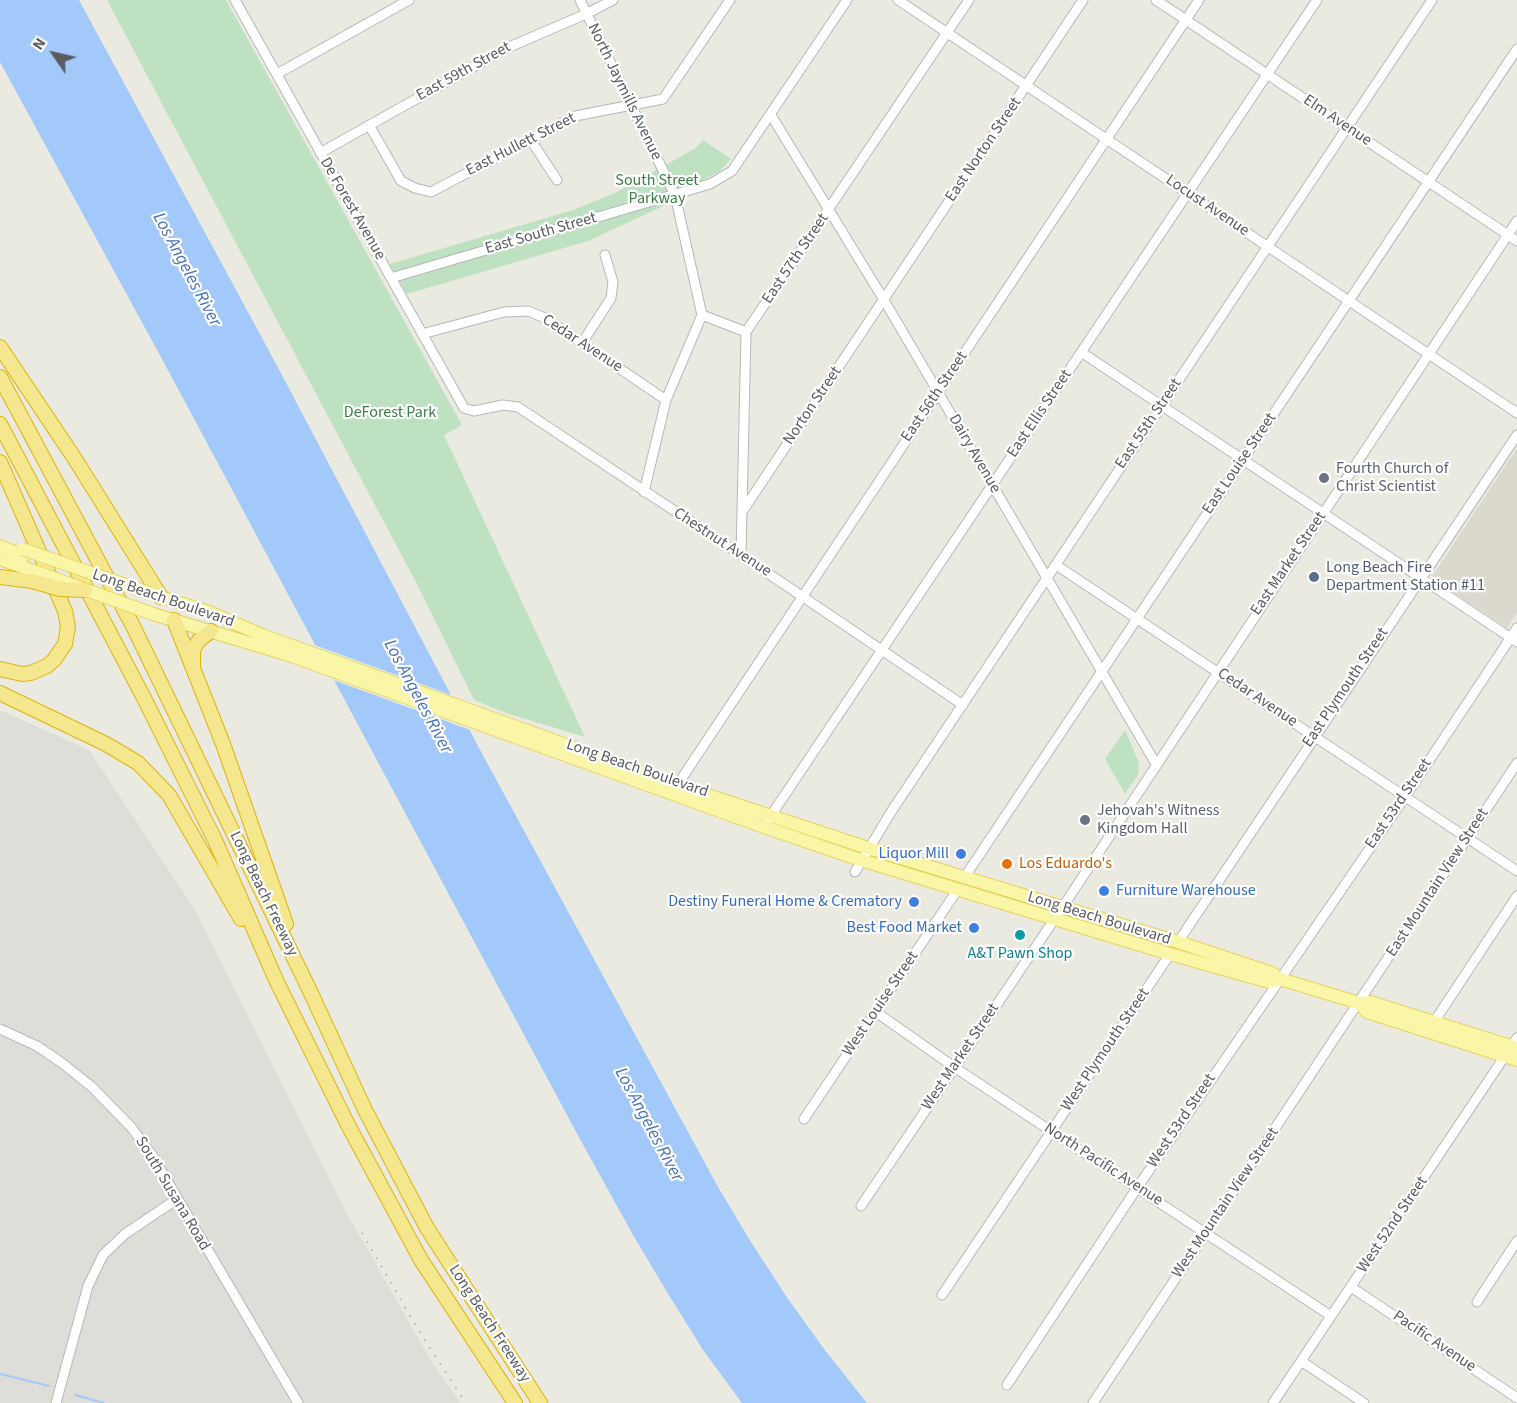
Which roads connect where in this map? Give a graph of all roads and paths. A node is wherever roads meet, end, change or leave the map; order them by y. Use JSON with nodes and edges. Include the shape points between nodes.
{"nodes":[{"id":1,"x":235,"y":0,"type":"edge"},
{"id":2,"x":409,"y":0,"type":"edge"},
{"id":3,"x":580,"y":0,"type":"edge"},
{"id":4,"x":613,"y":0,"type":"edge"},
{"id":5,"x":730,"y":0,"type":"edge"},
{"id":6,"x":848,"y":0,"type":"edge"},
{"id":7,"x":898,"y":0,"type":"edge"},
{"id":8,"x":969,"y":0,"type":"edge"},
{"id":9,"x":1083,"y":0,"type":"edge"},
{"id":10,"x":1156,"y":0,"type":"edge"},
{"id":11,"x":1199,"y":0,"type":"edge"},
{"id":12,"x":1317,"y":0,"type":"edge"},
{"id":13,"x":1432,"y":0,"type":"edge"},
{"id":14,"x":586,"y":14,"type":"junction"},
{"id":15,"x":1186,"y":20,"type":"junction"},
{"id":16,"x":947,"y":33,"type":"junction"},
{"id":17,"x":1517,"y":49,"type":"edge"},
{"id":18,"x":277,"y":74,"type":"junction"},
{"id":19,"x":1267,"y":74,"type":"junction"},
{"id":20,"x":1026,"y":86,"type":"junction"},
{"id":21,"x":631,"y":106,"type":"junction"},
{"id":22,"x":771,"y":115,"type":"junction"},
{"id":23,"x":369,"y":125,"type":"junction"},
{"id":24,"x":1347,"y":128,"type":"junction"},
{"id":25,"x":530,"y":139,"type":"junction"},
{"id":26,"x":1107,"y":139,"type":"junction"},
{"id":27,"x":320,"y":153,"type":"junction"},
{"id":28,"x":557,"y":180,"type":"dead end"},
{"id":29,"x":1429,"y":182,"type":"junction"},
{"id":30,"x":1188,"y":193,"type":"junction"},
{"id":31,"x":675,"y":195,"type":"junction"},
{"id":32,"x":829,"y":209,"type":"junction"},
{"id":33,"x":1517,"y":221,"type":"edge"},
{"id":34,"x":1507,"y":235,"type":"junction"},
{"id":35,"x":1517,"y":241,"type":"edge"},
{"id":36,"x":1268,"y":247,"type":"junction"},
{"id":37,"x":605,"y":255,"type":"dead end"},
{"id":38,"x":391,"y":278,"type":"junction"},
{"id":39,"x":884,"y":300,"type":"junction"},
{"id":40,"x":1349,"y":301,"type":"junction"},
{"id":41,"x":702,"y":315,"type":"junction"},
{"id":42,"x":746,"y":332,"type":"junction"},
{"id":43,"x":422,"y":334,"type":"junction"},
{"id":44,"x":582,"y":343,"type":"junction"},
{"id":45,"x":0,"y":346,"type":"edge"},
{"id":46,"x":1081,"y":352,"type":"junction"},
{"id":47,"x":1428,"y":355,"type":"junction"},
{"id":48,"x":0,"y":377,"type":"edge"},
{"id":49,"x":938,"y":392,"type":"junction"},
{"id":50,"x":666,"y":400,"type":"junction"},
{"id":51,"x":1161,"y":405,"type":"junction"},
{"id":52,"x":474,"y":411,"type":"joint"},
{"id":53,"x":1517,"y":413,"type":"edge"},
{"id":54,"x":0,"y":424,"type":"edge"},
{"id":55,"x":1517,"y":435,"type":"edge"},
{"id":56,"x":1243,"y":460,"type":"junction"},
{"id":57,"x":0,"y":462,"type":"edge"},
{"id":58,"x":993,"y":486,"type":"junction"},
{"id":59,"x":644,"y":492,"type":"junction"},
{"id":60,"x":742,"y":512,"type":"junction"},
{"id":61,"x":1323,"y":513,"type":"junction"},
{"id":62,"x":0,"y":540,"type":"edge"},
{"id":63,"x":0,"y":546,"type":"edge"},
{"id":64,"x":23,"y":552,"type":"junction"},
{"id":65,"x":741,"y":555,"type":"junction"},
{"id":66,"x":0,"y":559,"type":"edge"},
{"id":67,"x":1056,"y":564,"type":"junction"},
{"id":68,"x":30,"y":575,"type":"junction"},
{"id":69,"x":0,"y":577,"type":"edge"},
{"id":70,"x":1048,"y":577,"type":"junction"},
{"id":71,"x":1420,"y":578,"type":"junction"},
{"id":72,"x":85,"y":590,"type":"joint"},
{"id":73,"x":155,"y":595,"type":"junction"},
{"id":74,"x":802,"y":596,"type":"junction"},
{"id":75,"x":1137,"y":618,"type":"junction"},
{"id":76,"x":174,"y":620,"type":"junction"},
{"id":77,"x":1517,"y":628,"type":"edge"},
{"id":78,"x":211,"y":631,"type":"junction"},
{"id":79,"x":1514,"y":639,"type":"edge"},
{"id":80,"x":291,"y":650,"type":"junction"},
{"id":81,"x":883,"y":651,"type":"junction"},
{"id":82,"x":0,"y":669,"type":"edge"},
{"id":83,"x":193,"y":670,"type":"junction"},
{"id":84,"x":1102,"y":671,"type":"junction"},
{"id":85,"x":1217,"y":672,"type":"junction"},
{"id":86,"x":0,"y":693,"type":"edge"},
{"id":87,"x":963,"y":705,"type":"junction"},
{"id":88,"x":1314,"y":736,"type":"junction"},
{"id":89,"x":1517,"y":763,"type":"edge"},
{"id":90,"x":1156,"y":764,"type":"junction"},
{"id":91,"x":675,"y":790,"type":"junction"},
{"id":92,"x":1405,"y":797,"type":"junction"},
{"id":93,"x":772,"y":816,"type":"junction"},
{"id":94,"x":764,"y":828,"type":"junction"},
{"id":95,"x":1467,"y":838,"type":"junction"},
{"id":96,"x":868,"y":848,"type":"junction"},
{"id":97,"x":861,"y":860,"type":"junction"},
{"id":98,"x":1517,"y":871,"type":"edge"},
{"id":99,"x":855,"y":872,"type":"dead end"},
{"id":100,"x":961,"y":884,"type":"junction"},
{"id":101,"x":1517,"y":896,"type":"edge"},
{"id":102,"x":1058,"y":913,"type":"junction"},
{"id":103,"x":1178,"y":942,"type":"junction"},
{"id":104,"x":1170,"y":954,"type":"junction"},
{"id":105,"x":1280,"y":979,"type":"junction"},
{"id":106,"x":276,"y":980,"type":"junction"},
{"id":107,"x":310,"y":991,"type":"junction"},
{"id":108,"x":1359,"y":1003,"type":"junction"},
{"id":109,"x":876,"y":1012,"type":"junction"},
{"id":110,"x":1434,"y":1022,"type":"junction"},
{"id":111,"x":0,"y":1029,"type":"edge"},
{"id":112,"x":1513,"y":1050,"type":"edge"},
{"id":113,"x":954,"y":1067,"type":"junction"},
{"id":114,"x":804,"y":1119,"type":"dead end"},
{"id":115,"x":1051,"y":1132,"type":"junction"},
{"id":116,"x":1137,"y":1188,"type":"junction"},
{"id":117,"x":177,"y":1199,"type":"junction"},
{"id":118,"x":861,"y":1206,"type":"dead end"},
{"id":119,"x":1206,"y":1232,"type":"junction"},
{"id":120,"x":1517,"y":1241,"type":"edge"},
{"id":121,"x":1351,"y":1287,"type":"junction"},
{"id":122,"x":942,"y":1295,"type":"dead end"},
{"id":123,"x":1477,"y":1302,"type":"dead end"},
{"id":124,"x":1331,"y":1316,"type":"junction"},
{"id":125,"x":1301,"y":1361,"type":"junction"},
{"id":126,"x":1007,"y":1385,"type":"dead end"},
{"id":127,"x":1515,"y":1398,"type":"edge"},
{"id":128,"x":56,"y":1403,"type":"edge"},
{"id":129,"x":298,"y":1403,"type":"edge"},
{"id":130,"x":515,"y":1403,"type":"edge"},
{"id":131,"x":540,"y":1403,"type":"edge"},
{"id":132,"x":1093,"y":1403,"type":"edge"},
{"id":133,"x":1273,"y":1403,"type":"edge"},
{"id":134,"x":1364,"y":1403,"type":"edge"}],
"edges":[{"from":1,"to":18,"type":"street","name":"De Forest Avenue"},
{"from":2,"to":18,"type":"street"},
{"from":3,"to":14,"type":"street","name":"North Jaymills Avenue"},
{"from":4,"to":14,"type":"street","name":"East 59th Street"},
{"from":5,"to":21,"type":"street","name":"East Hullett Street","via":[[663,99]]},
{"from":6,"to":22,"type":"street","name":"East South Street"},
{"from":7,"to":16,"type":"street","name":"Locust Avenue"},
{"from":8,"to":16,"type":"street","name":"East 57th Street"},
{"from":9,"to":20,"type":"street","name":"East Norton Street"},
{"from":10,"to":15,"type":"street","name":"Elm Avenue"},
{"from":11,"to":15,"type":"street","name":"East 56th Street"},
{"from":12,"to":19,"type":"street","name":"East Ellis Street"},
{"from":13,"to":24,"type":"street","name":"East 55th Street"},
{"from":14,"to":21,"type":"street","name":"North Jaymills Avenue"},
{"from":14,"to":23,"type":"street","name":"East 59th Street","via":[[507,48]]},
{"from":15,"to":19,"type":"street","name":"Elm Avenue"},
{"from":15,"to":26,"type":"street","name":"East 56th Street"},
{"from":16,"to":20,"type":"street","name":"Locust Avenue"},
{"from":16,"to":32,"type":"street","name":"East 57th Street"},
{"from":17,"to":29,"type":"street","name":"East Louise Street"},
{"from":18,"to":27,"type":"street","name":"De Forest Avenue"},
{"from":19,"to":24,"type":"street","name":"Elm Avenue"},
{"from":19,"to":30,"type":"street","name":"East Ellis Street"},
{"from":20,"to":26,"type":"street","name":"Locust Avenue"},
{"from":20,"to":39,"type":"street","name":"East Norton Street"},
{"from":21,"to":25,"type":"street","name":"East Hullett Street","via":[[575,116]]},
{"from":21,"to":31,"type":"street","name":"North Jaymills Avenue"},
{"from":22,"to":31,"type":"street","name":"East South Street","via":[[732,171],[710,184]]},
{"from":22,"to":32,"type":"street","name":"Dairy Avenue"},
{"from":23,"to":25,"type":"street","name":"East Hullett Street","via":[[401,181],[431,192]]},
{"from":23,"to":27,"type":"street","name":"East 59th Street"},
{"from":24,"to":29,"type":"street","name":"Elm Avenue"},
{"from":24,"to":36,"type":"street","name":"East 55th Street"},
{"from":25,"to":28,"type":"street"},
{"from":26,"to":30,"type":"street","name":"Locust Avenue"},
{"from":26,"to":49,"type":"street","name":"East 56th Street"},
{"from":27,"to":38,"type":"street","name":"De Forest Avenue"},
{"from":29,"to":34,"type":"street","name":"Elm Avenue"},
{"from":29,"to":40,"type":"street","name":"East Louise Street"},
{"from":30,"to":36,"type":"street","name":"Locust Avenue"},
{"from":30,"to":46,"type":"street","name":"East Ellis Street"},
{"from":31,"to":38,"type":"street","name":"East South Street"},
{"from":31,"to":41,"type":"street","name":"North Jaymills Avenue"},
{"from":32,"to":39,"type":"street","name":"Dairy Avenue"},
{"from":32,"to":42,"type":"street","name":"East 57th Street"},
{"from":33,"to":34,"type":"street","name":"East Market Street"},
{"from":34,"to":35,"type":"street","name":"Elm Avenue"},
{"from":34,"to":47,"type":"street","name":"East Market Street"},
{"from":36,"to":40,"type":"street","name":"Locust Avenue"},
{"from":36,"to":51,"type":"street","name":"East 55th Street"},
{"from":37,"to":44,"type":"street","via":[[613,282],[611,298]]},
{"from":38,"to":43,"type":"street","name":"De Forest Avenue"},
{"from":39,"to":49,"type":"street","name":"Dairy Avenue"},
{"from":39,"to":60,"type":"street","name":"Norton Street"},
{"from":40,"to":47,"type":"street","name":"Locust Avenue"},
{"from":40,"to":56,"type":"street","name":"East Louise Street"},
{"from":41,"to":42,"type":"street"},
{"from":41,"to":50,"type":"street"},
{"from":42,"to":60,"type":"street"},
{"from":43,"to":44,"type":"street","name":"Cedar Avenue","via":[[520,310],[545,318]]},
{"from":43,"to":52,"type":"street","name":"De Forest Avenue","via":[[464,408]]},
{"from":44,"to":50,"type":"street","name":"Cedar Avenue"},
{"from":45,"to":73,"type":"highway","via":[[75,459]]},
{"from":46,"to":51,"type":"street"},
{"from":46,"to":58,"type":"street","name":"East Ellis Street"},
{"from":47,"to":53,"type":"street","name":"Locust Avenue"},
{"from":47,"to":61,"type":"street","name":"East Market Street"},
{"from":48,"to":107,"type":"highway","name":"Long Beach Freeway","via":[[133,626]]},
{"from":49,"to":58,"type":"street","name":"Dairy Avenue"},
{"from":49,"to":74,"type":"street","name":"East 56th Street"},
{"from":50,"to":59,"type":"street"},
{"from":51,"to":56,"type":"street"},
{"from":51,"to":67,"type":"street","name":"East 55th Street"},
{"from":52,"to":59,"type":"street","name":"Chestnut Avenue","via":[[503,405],[518,408]]},
{"from":54,"to":106,"type":"highway","name":"Long Beach Freeway","via":[[200,810]]},
{"from":55,"to":71,"type":"street","name":"East Plymouth Street"},
{"from":56,"to":61,"type":"street"},
{"from":56,"to":75,"type":"street","name":"East Louise Street"},
{"from":57,"to":82,"type":"highway","via":[[65,611],[68,627],[65,644],[47,666],[22,674]]},
{"from":58,"to":70,"type":"street","name":"Dairy Avenue"},
{"from":58,"to":81,"type":"street","name":"East Ellis Street"},
{"from":59,"to":65,"type":"street","name":"Chestnut Avenue"},
{"from":60,"to":65,"type":"street"},
{"from":61,"to":71,"type":"street"},
{"from":61,"to":85,"type":"street","name":"East Market Street"},
{"from":62,"to":64,"type":"main road","name":"Long Beach Boulevard"},
{"from":63,"to":64,"type":"main road"},
{"from":64,"to":73,"type":"main road","name":"Long Beach Boulevard","bridge":true},
{"from":65,"to":74,"type":"street","name":"Chestnut Avenue"},
{"from":66,"to":68,"type":"main road"},
{"from":67,"to":70,"type":"street","name":"East 55th Street"},
{"from":67,"to":75,"type":"street","name":"Cedar Avenue"},
{"from":68,"to":69,"type":"highway"},
{"from":68,"to":72,"type":"highway","bridge":true,"via":[[60,589]]},
{"from":70,"to":84,"type":"street","name":"Dairy Avenue"},
{"from":70,"to":87,"type":"street","name":"East 55th Street"},
{"from":71,"to":79,"type":"street"},
{"from":71,"to":88,"type":"street","name":"East Plymouth Street"},
{"from":72,"to":76,"type":"main road","name":"Long Beach Boulevard","bridge":true},
{"from":73,"to":76,"type":"main road"},
{"from":73,"to":80,"type":"main road","name":"Long Beach Boulevard","via":[[209,612]]},
{"from":74,"to":81,"type":"street","name":"Chestnut Avenue"},
{"from":74,"to":91,"type":"street","name":"East 56th Street"},
{"from":75,"to":84,"type":"street","name":"East Louise Street"},
{"from":75,"to":85,"type":"street","name":"Cedar Avenue"},
{"from":76,"to":78,"type":"main road","name":"Long Beach Boulevard"},
{"from":76,"to":83,"type":"highway"},
{"from":77,"to":79,"type":"street","name":"East 53rd Street"},
{"from":78,"to":80,"type":"main road","name":"Long Beach Boulevard"},
{"from":78,"to":83,"type":"highway","via":[[193,650]]},
{"from":79,"to":92,"type":"street","name":"East 53rd Street"},
{"from":80,"to":91,"type":"main road","name":"Long Beach Boulevard"},
{"from":81,"to":87,"type":"street","name":"Chestnut Avenue"},
{"from":81,"to":93,"type":"street","name":"East Ellis Street"},
{"from":83,"to":107,"type":"highway","via":[[224,744]]},
{"from":84,"to":90,"type":"street","name":"Dairy Avenue"},
{"from":84,"to":100,"type":"street","name":"East Louise Street"},
{"from":85,"to":88,"type":"street","name":"Cedar Avenue"},
{"from":85,"to":90,"type":"street","name":"East Market Street"},
{"from":86,"to":106,"type":"highway","via":[[124,753],[155,779],[184,819]]},
{"from":87,"to":96,"type":"street","name":"East 55th Street"},
{"from":88,"to":92,"type":"street","name":"Cedar Avenue"},
{"from":88,"to":103,"type":"street","name":"East Plymouth Street"},
{"from":89,"to":95,"type":"street","name":"East Mountain View Street"},
{"from":90,"to":102,"type":"street","name":"East Market Street"},
{"from":91,"to":93,"type":"main road","name":"Long Beach Boulevard"},
{"from":91,"to":94,"type":"main road","name":"Long Beach Boulevard"},
{"from":92,"to":95,"type":"street","name":"Cedar Avenue"},
{"from":92,"to":105,"type":"street","name":"East 53rd Street"},
{"from":93,"to":94,"type":"street","name":"East Ellis Street"},
{"from":93,"to":96,"type":"main road","name":"Long Beach Boulevard"},
{"from":94,"to":97,"type":"main road","name":"Long Beach Boulevard"},
{"from":95,"to":98,"type":"street","name":"Cedar Avenue"},
{"from":95,"to":108,"type":"street","name":"East Mountain View Street"},
{"from":96,"to":97,"type":"street","name":"East 55th Street"},
{"from":96,"to":100,"type":"main road","name":"Long Beach Boulevard"},
{"from":97,"to":99,"type":"street","name":"East 55th Street"},
{"from":97,"to":100,"type":"main road","name":"Long Beach Boulevard"},
{"from":100,"to":102,"type":"main road","name":"Long Beach Boulevard"},
{"from":100,"to":109,"type":"street","name":"West Louise Street"},
{"from":101,"to":110,"type":"street"},
{"from":102,"to":103,"type":"main road","name":"Long Beach Boulevard"},
{"from":102,"to":104,"type":"main road","name":"Long Beach Boulevard"},
{"from":102,"to":113,"type":"street","name":"West Market Street"},
{"from":103,"to":105,"type":"main road","name":"Long Beach Boulevard"},
{"from":104,"to":105,"type":"main road","name":"Long Beach Boulevard","via":[[1269,982]]},
{"from":104,"to":115,"type":"street","name":"West Plymouth Street"},
{"from":105,"to":108,"type":"main road","name":"Long Beach Boulevard"},
{"from":105,"to":116,"type":"street","name":"West 53rd Street"},
{"from":106,"to":130,"type":"highway","name":"Long Beach Freeway","via":[[421,1260]]},
{"from":107,"to":131,"type":"highway","name":"Long Beach Freeway","via":[[365,1110],[427,1228]]},
{"from":108,"to":110,"type":"main road","name":"Long Beach Boulevard","via":[[1370,1002]]},
{"from":108,"to":112,"type":"main road","name":"Long Beach Boulevard","via":[[1367,1012]]},
{"from":108,"to":119,"type":"street","name":"West Mountain View Street"},
{"from":109,"to":113,"type":"street","name":"North Pacific Avenue"},
{"from":109,"to":114,"type":"street","name":"West Louise Street"},
{"from":110,"to":112,"type":"main road","name":"Long Beach Boulevard"},
{"from":111,"to":117,"type":"street","name":"South Susana Road","via":[[37,1046],[99,1093],[147,1148]]},
{"from":112,"to":121,"type":"street","name":"West 52nd Street"},
{"from":113,"to":115,"type":"street","name":"North Pacific Avenue"},
{"from":113,"to":118,"type":"street","name":"West Market Street"},
{"from":115,"to":116,"type":"street","name":"North Pacific Avenue"},
{"from":115,"to":122,"type":"street","name":"West Plymouth Street"},
{"from":116,"to":119,"type":"street","name":"North Pacific Avenue"},
{"from":116,"to":126,"type":"street","name":"West 53rd Street"},
{"from":117,"to":128,"type":"street","via":[[125,1234],[103,1255],[88,1286]]},
{"from":117,"to":129,"type":"street","name":"South Susana Road"},
{"from":119,"to":124,"type":"street","name":"North Pacific Avenue"},
{"from":119,"to":132,"type":"street","name":"West Mountain View Street"},
{"from":120,"to":123,"type":"street"},
{"from":121,"to":124,"type":"street","name":"West 52nd Street"},
{"from":121,"to":127,"type":"street","name":"Pacific Avenue"},
{"from":124,"to":125,"type":"street","name":"West 52nd Street"},
{"from":125,"to":133,"type":"street","name":"West 52nd Street"},
{"from":125,"to":134,"type":"street"}]}
